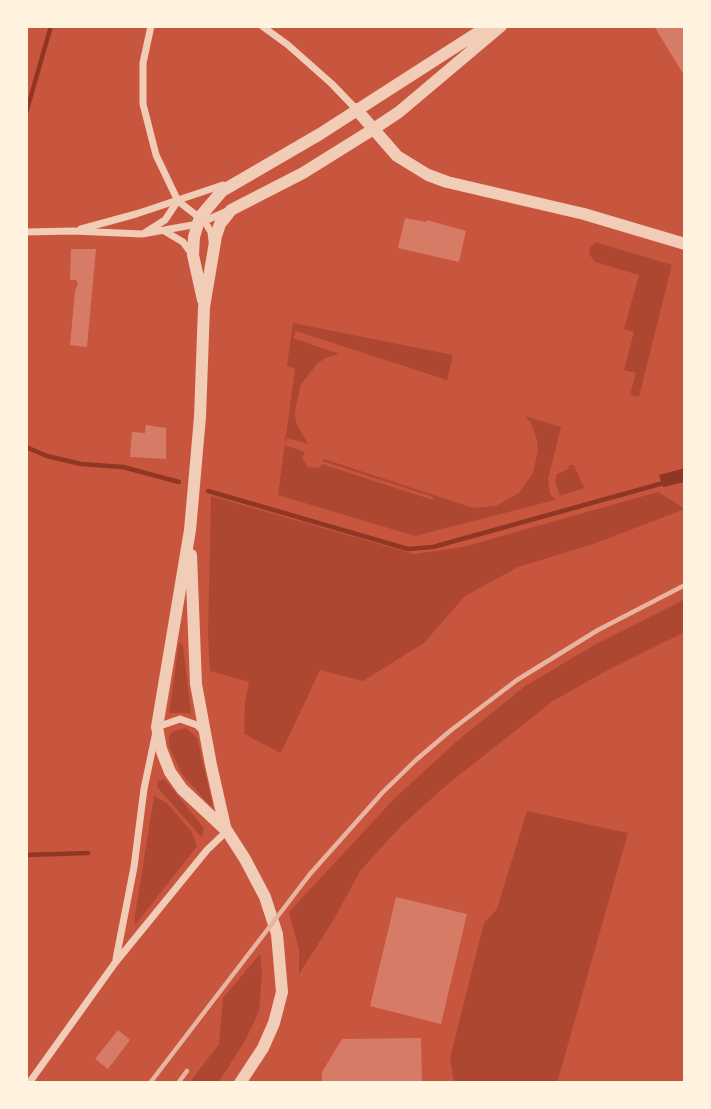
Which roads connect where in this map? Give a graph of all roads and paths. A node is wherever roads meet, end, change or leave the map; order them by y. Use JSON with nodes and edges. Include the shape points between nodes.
{"nodes":[{"id":1,"x":150,"y":26,"type":"edge"},
{"id":2,"x":262,"y":26,"type":"edge"},
{"id":3,"x":488,"y":26,"type":"edge"},
{"id":4,"x":501,"y":26,"type":"edge"},
{"id":5,"x":356,"y":109,"type":"junction"},
{"id":6,"x":372,"y":130,"type":"junction"},
{"id":7,"x":234,"y":182,"type":"junction"},
{"id":8,"x":178,"y":201,"type":"junction"},
{"id":9,"x":231,"y":209,"type":"junction"},
{"id":10,"x":201,"y":221,"type":"junction"},
{"id":11,"x":73,"y":231,"type":"junction"},
{"id":12,"x":166,"y":231,"type":"junction"},
{"id":13,"x":26,"y":232,"type":"edge"},
{"id":14,"x":142,"y":234,"type":"junction"},
{"id":15,"x":685,"y":244,"type":"edge"},
{"id":16,"x":213,"y":250,"type":"junction"},
{"id":17,"x":193,"y":255,"type":"junction"},
{"id":18,"x":204,"y":307,"type":"junction"},
{"id":19,"x":190,"y":530,"type":"junction"},
{"id":20,"x":157,"y":727,"type":"junction"},
{"id":21,"x":205,"y":733,"type":"junction"},
{"id":22,"x":227,"y":831,"type":"junction"},
{"id":23,"x":115,"y":963,"type":"junction"},
{"id":24,"x":29,"y":1083,"type":"edge"},
{"id":25,"x":240,"y":1083,"type":"edge"}],
"edges":[{"from":1,"to":8,"type":"street","via":[[143,63],[144,104],[156,155]]},
{"from":2,"to":5,"type":"street"},
{"from":3,"to":5,"type":"street"},
{"from":4,"to":6,"type":"street"},
{"from":5,"to":6,"type":"street"},
{"from":5,"to":7,"type":"street"},
{"from":6,"to":9,"type":"street","via":[[303,173]]},
{"from":6,"to":15,"type":"street","via":[[411,166],[447,182],[563,208]]},
{"from":7,"to":8,"type":"street"},
{"from":7,"to":10,"type":"street","via":[[211,202]]},
{"from":8,"to":10,"type":"street"},
{"from":8,"to":11,"type":"street"},
{"from":8,"to":14,"type":"street","via":[[165,220]]},
{"from":9,"to":10,"type":"street"},
{"from":9,"to":16,"type":"street","via":[[220,223]]},
{"from":10,"to":12,"type":"street"},
{"from":10,"to":16,"type":"street","via":[[211,232]]},
{"from":10,"to":17,"type":"street"},
{"from":11,"to":13,"type":"street"},
{"from":11,"to":14,"type":"street"},
{"from":12,"to":14,"type":"street"},
{"from":12,"to":17,"type":"street"},
{"from":16,"to":18,"type":"street"},
{"from":17,"to":18,"type":"street"},
{"from":18,"to":19,"type":"street"},
{"from":19,"to":20,"type":"street"},
{"from":19,"to":21,"type":"street","via":[[196,684]]},
{"from":20,"to":21,"type":"street","via":[[180,719]]},
{"from":20,"to":22,"type":"street","via":[[170,772]]},
{"from":20,"to":23,"type":"street"},
{"from":21,"to":22,"type":"street"},
{"from":22,"to":23,"type":"street"},
{"from":22,"to":25,"type":"street","via":[[269,906],[281,962],[282,992],[274,1023]]},
{"from":23,"to":24,"type":"street"}]}
